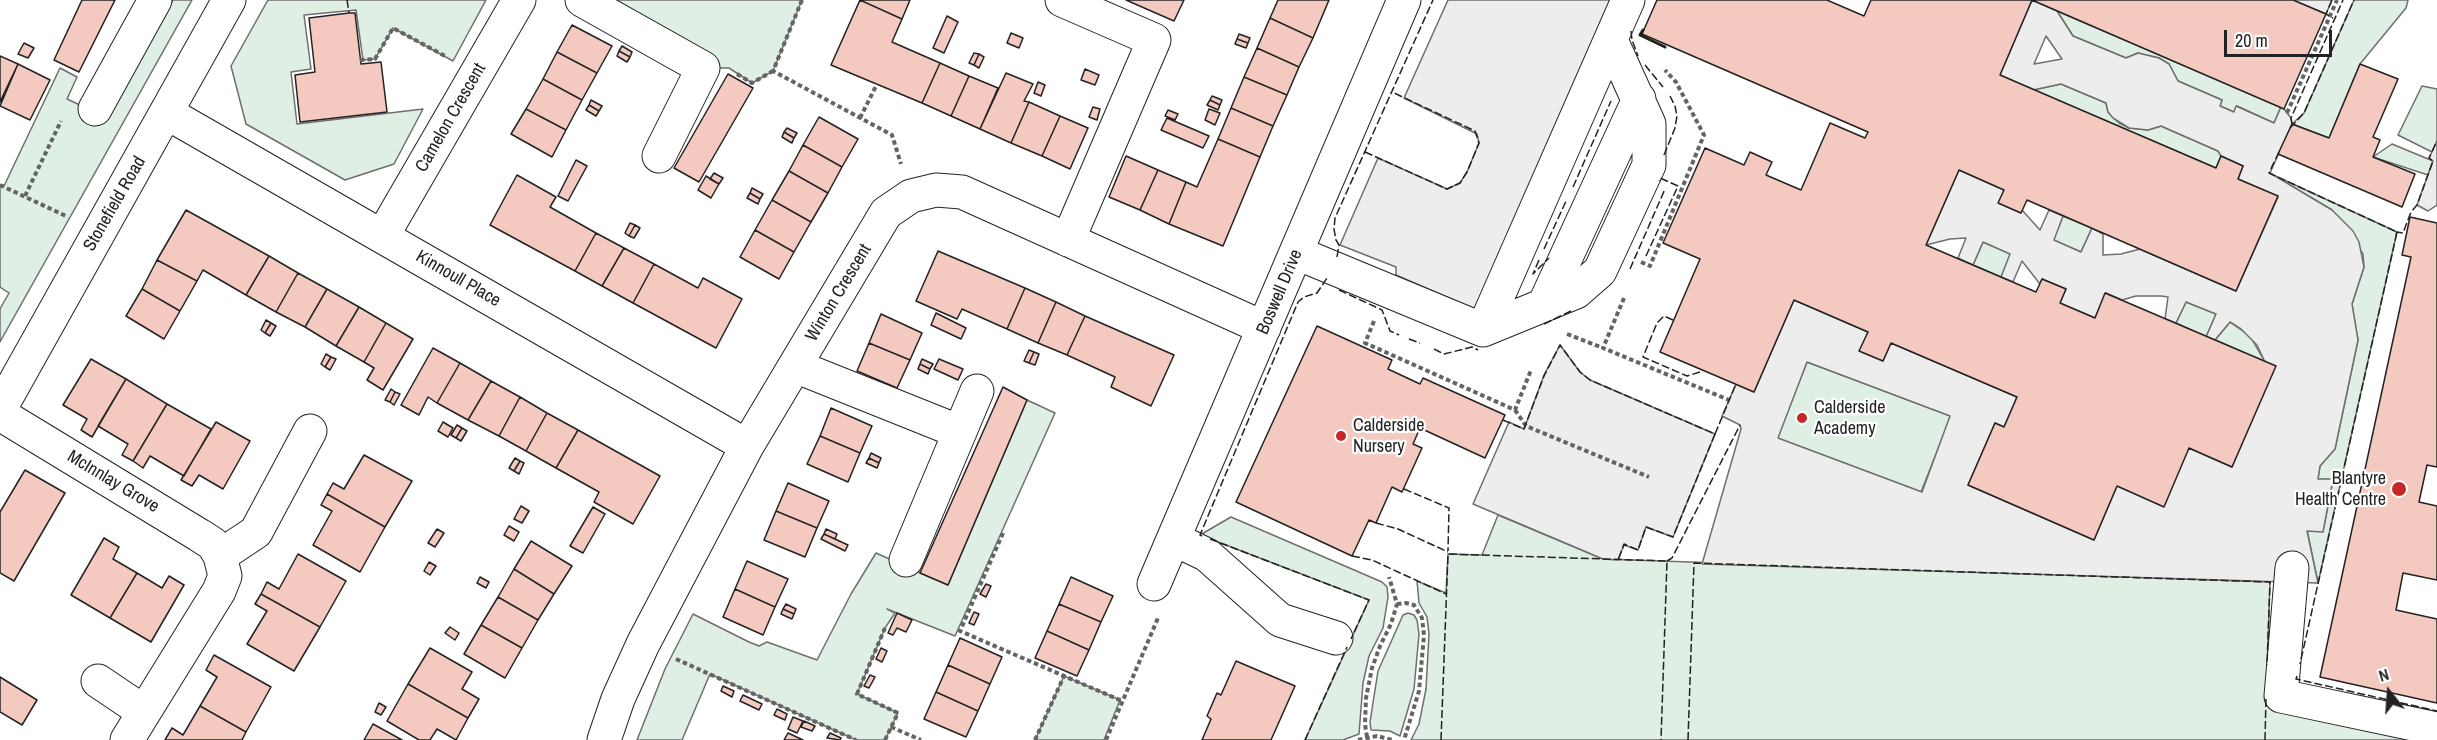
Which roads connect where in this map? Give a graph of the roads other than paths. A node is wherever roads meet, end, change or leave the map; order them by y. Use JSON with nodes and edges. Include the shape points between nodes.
{"nodes":[{"id":1,"x":155,"y":0,"type":"edge"},
{"id":2,"x":229,"y":0,"type":"edge"},
{"id":3,"x":519,"y":0,"type":"edge"},
{"id":4,"x":582,"y":0,"type":"edge"},
{"id":5,"x":1062,"y":0,"type":"edge"},
{"id":6,"x":1404,"y":0,"type":"edge"},
{"id":7,"x":1628,"y":0,"type":"edge"},
{"id":8,"x":1611,"y":40,"type":"junction"},
{"id":9,"x":94,"y":109,"type":"road end"},
{"id":10,"x":167,"y":113,"type":"junction"},
{"id":11,"x":659,"y":156,"type":"dead end"},
{"id":12,"x":383,"y":235,"type":"junction"},
{"id":13,"x":1068,"y":240,"type":"junction"},
{"id":14,"x":1297,"y":253,"type":"junction"},
{"id":15,"x":1264,"y":328,"type":"junction"},
{"id":16,"x":1483,"y":330,"type":"junction"},
{"id":17,"x":795,"y":366,"type":"junction"},
{"id":18,"x":977,"y":390,"type":"dead end"},
{"id":19,"x":0,"y":409,"type":"edge"},
{"id":20,"x":0,"y":414,"type":"edge"},
{"id":21,"x":310,"y":431,"type":"dead end"},
{"id":22,"x":960,"y":432,"type":"junction"},
{"id":23,"x":747,"y":446,"type":"junction"},
{"id":24,"x":1174,"y":539,"type":"junction"},
{"id":25,"x":220,"y":556,"type":"junction"},
{"id":26,"x":906,"y":560,"type":"dead end"},
{"id":27,"x":2292,"y":568,"type":"dead end"},
{"id":28,"x":1154,"y":584,"type":"road end"},
{"id":29,"x":1336,"y":638,"type":"dead end"},
{"id":30,"x":98,"y":681,"type":"dead end"},
{"id":31,"x":144,"y":712,"type":"junction"},
{"id":32,"x":2437,"y":729,"type":"edge"},
{"id":33,"x":127,"y":740,"type":"edge"},
{"id":34,"x":604,"y":740,"type":"edge"}],
"edges":[{"from":1,"to":9,"type":"street"},
{"from":2,"to":10,"type":"street","name":"Stonefield Road"},
{"from":3,"to":12,"type":"street","name":"Camelon Crescent"},
{"from":4,"to":11,"type":"street","via":[[703,68]]},
{"from":5,"to":13,"type":"street","via":[[1154,40]]},
{"from":6,"to":14,"type":"street","name":"Boswell Drive"},
{"from":7,"to":8,"type":"street"},
{"from":8,"to":16,"type":"street"},
{"from":8,"to":16,"type":"street","via":[[1639,99],[1551,318]]},
{"from":10,"to":12,"type":"street","name":"Kinnoull Place"},
{"from":10,"to":19,"type":"street","name":"Stonefield Road"},
{"from":12,"to":23,"type":"street","name":"Kinnoull Place"},
{"from":13,"to":15,"type":"street","name":"Winton Crescent"},
{"from":13,"to":17,"type":"street","name":"Winton Crescent","via":[[962,192],[936,190],[911,196],[886,213]]},
{"from":14,"to":15,"type":"street","name":"Boswell Drive"},
{"from":14,"to":16,"type":"street"},
{"from":15,"to":24,"type":"street","name":"Boswell Drive"},
{"from":17,"to":22,"type":"street"},
{"from":17,"to":23,"type":"street","name":"Winton Crescent"},
{"from":18,"to":22,"type":"street"},
{"from":20,"to":25,"type":"street","name":"McInnlay Grove","via":[[213,544]]},
{"from":21,"to":25,"type":"street","via":[[256,532]]},
{"from":22,"to":26,"type":"street"},
{"from":23,"to":34,"type":"street","name":"Winton Crescent","via":[[643,644]]},
{"from":24,"to":28,"type":"street","name":"Boswell Drive"},
{"from":24,"to":29,"type":"street","via":[[1207,555],[1280,620]]},
{"from":25,"to":31,"type":"street","via":[[225,576],[219,591]]},
{"from":27,"to":32,"type":"street","via":[[2281,696]]},
{"from":30,"to":31,"type":"street"},
{"from":31,"to":33,"type":"street"}]}
